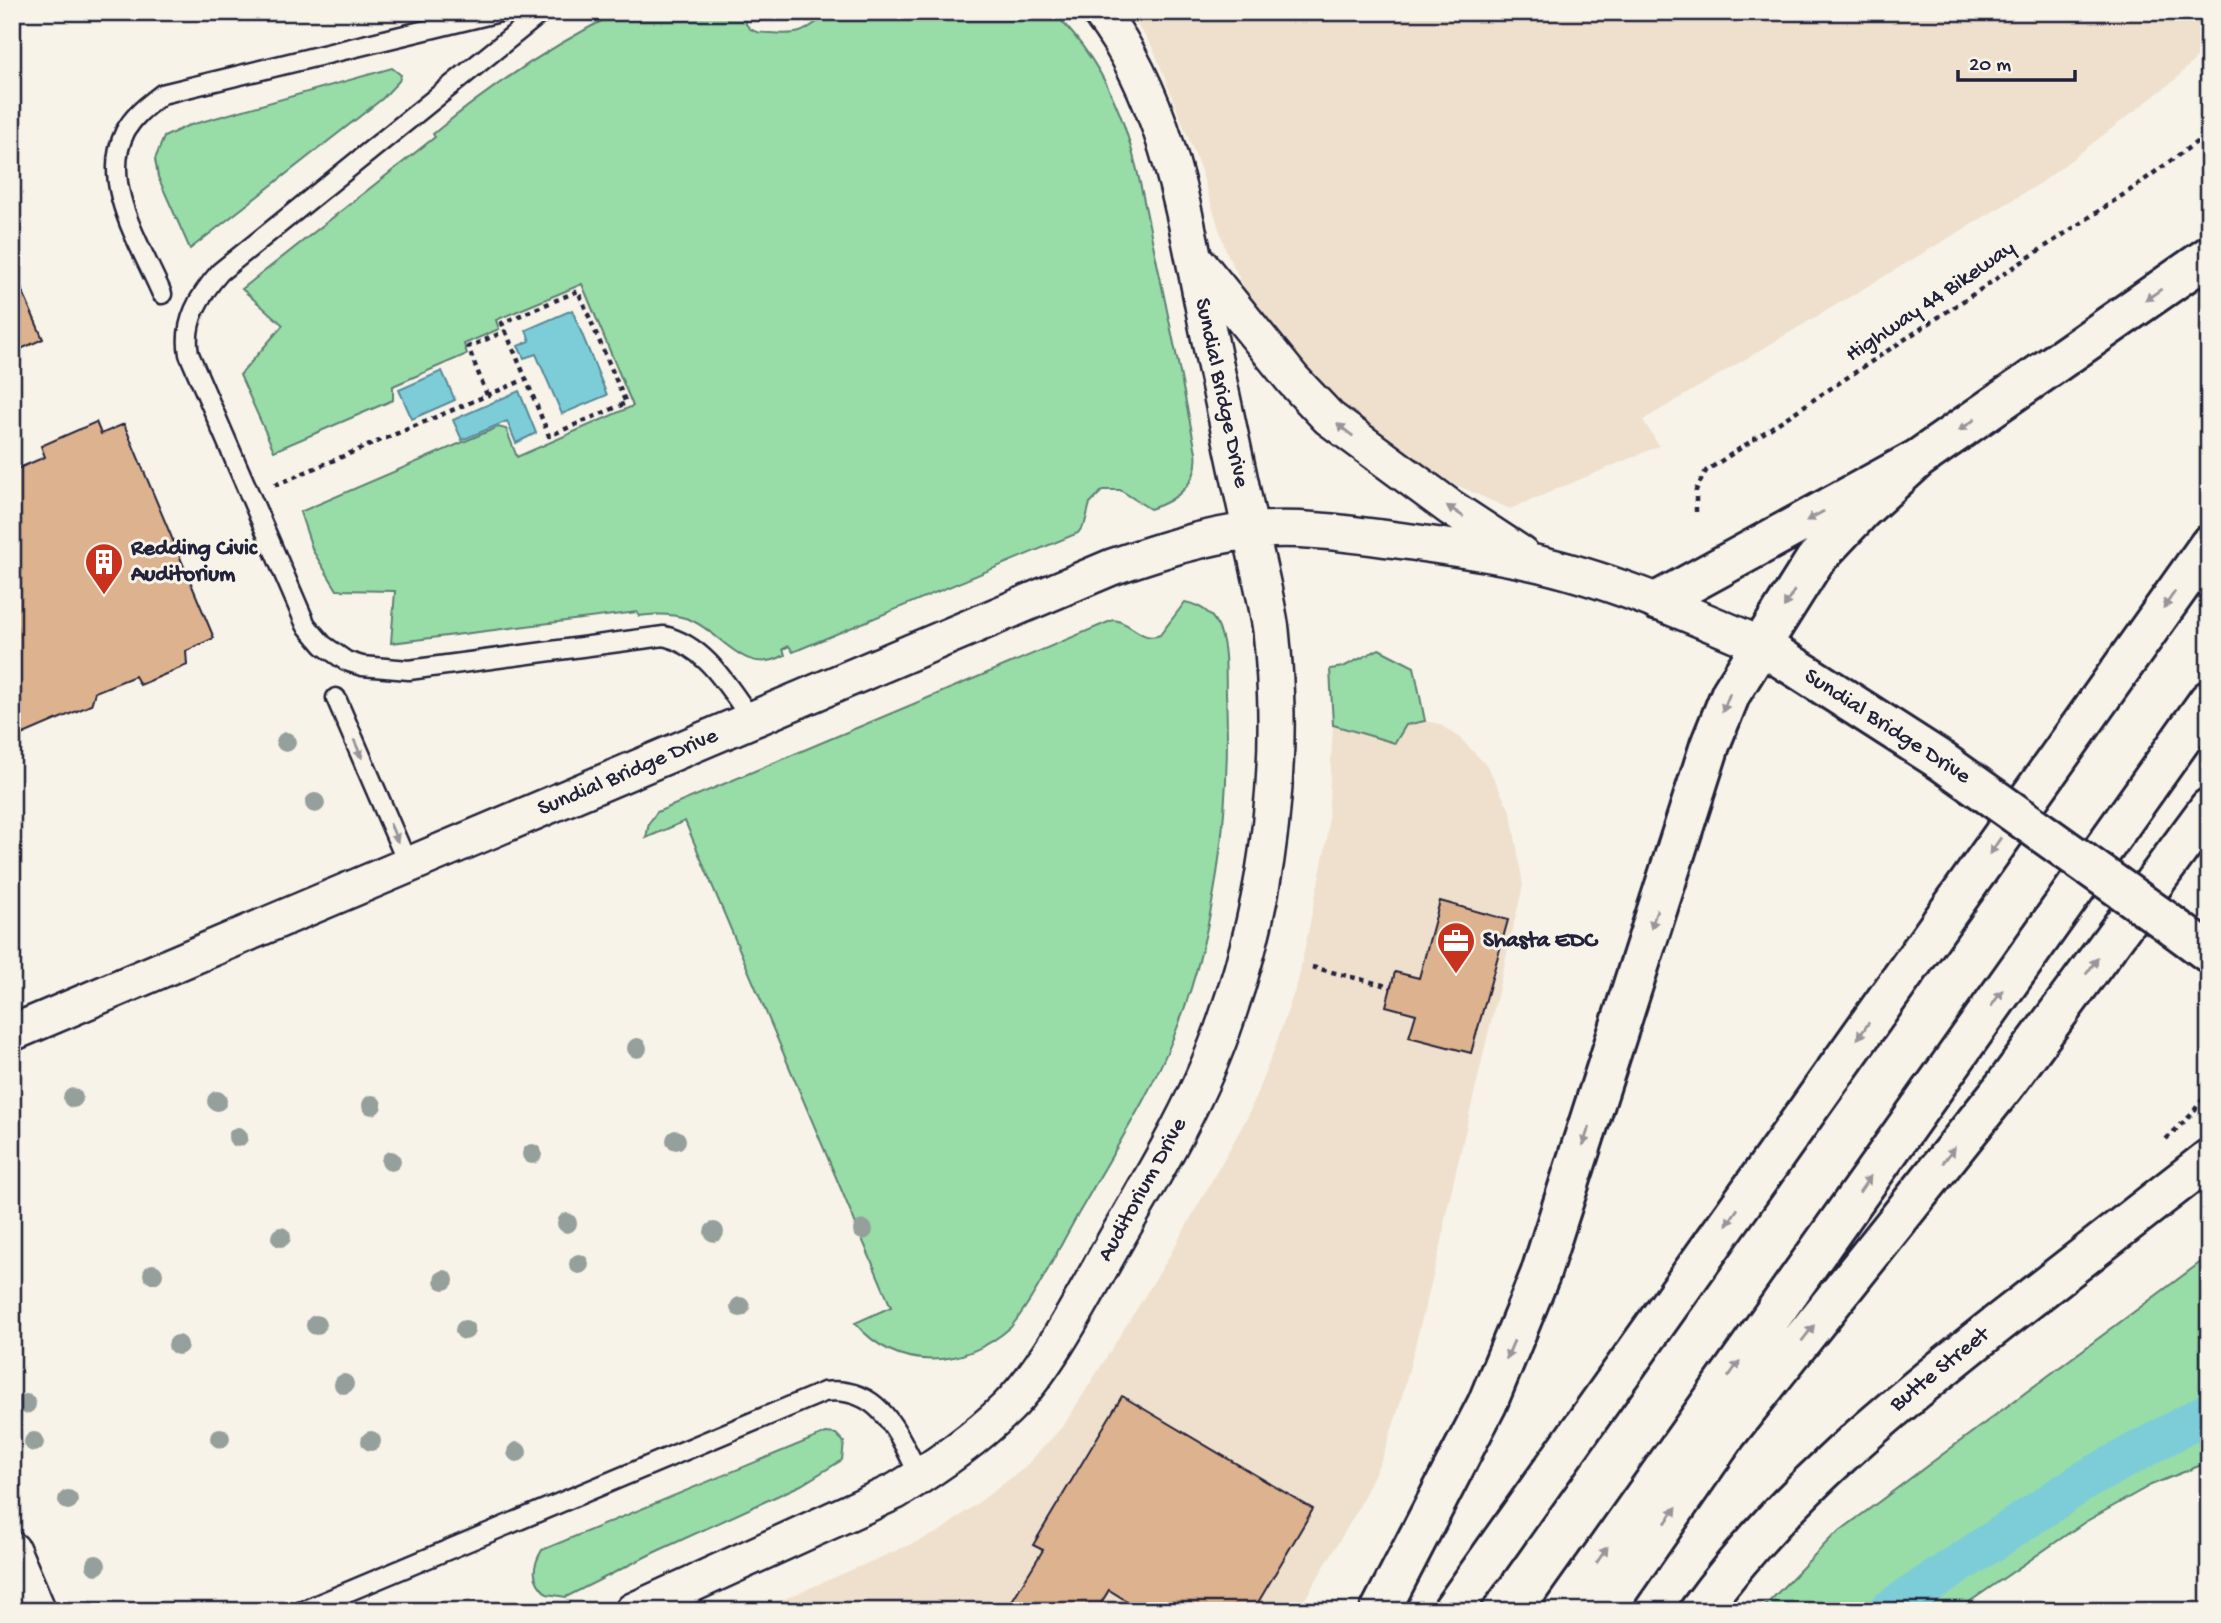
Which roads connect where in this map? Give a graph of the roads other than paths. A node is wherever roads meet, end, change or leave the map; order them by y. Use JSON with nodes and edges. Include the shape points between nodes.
{"nodes":[{"id":1,"x":500,"y":12,"type":"edge"},
{"id":2,"x":542,"y":12,"type":"edge"},
{"id":3,"x":1100,"y":12,"type":"edge"},
{"id":4,"x":1192,"y":256,"type":"junction"},
{"id":5,"x":2209,"y":256,"type":"edge"},
{"id":6,"x":162,"y":295,"type":"dead end"},
{"id":7,"x":1918,"y":460,"type":"junction"},
{"id":8,"x":1250,"y":531,"type":"junction"},
{"id":9,"x":2209,"y":545,"type":"edge"},
{"id":10,"x":1533,"y":562,"type":"junction"},
{"id":11,"x":1658,"y":601,"type":"junction"},
{"id":12,"x":1761,"y":645,"type":"junction"},
{"id":13,"x":336,"y":698,"type":"dead end"},
{"id":14,"x":2209,"y":700,"type":"edge"},
{"id":15,"x":752,"y":720,"type":"junction"},
{"id":16,"x":2209,"y":808,"type":"edge"},
{"id":17,"x":409,"y":867,"type":"junction"},
{"id":18,"x":2209,"y":953,"type":"edge"},
{"id":19,"x":12,"y":1033,"type":"edge"},
{"id":20,"x":2209,"y":1158,"type":"edge"},
{"id":21,"x":920,"y":1477,"type":"junction"},
{"id":22,"x":12,"y":1550,"type":"edge"},
{"id":23,"x":38,"y":1611,"type":"edge"},
{"id":24,"x":302,"y":1611,"type":"edge"},
{"id":25,"x":632,"y":1611,"type":"edge"},
{"id":26,"x":1380,"y":1611,"type":"edge"},
{"id":27,"x":1452,"y":1611,"type":"edge"},
{"id":28,"x":1563,"y":1611,"type":"edge"},
{"id":29,"x":1604,"y":1611,"type":"edge"},
{"id":30,"x":1699,"y":1611,"type":"edge"}],
"edges":[{"from":1,"to":6,"type":"lane","via":[[162,94],[125,130],[115,171],[122,202]]},
{"from":2,"to":15,"type":"lane","via":[[220,272],[189,324],[187,344],[306,625],[346,661],[409,670],[664,636],[690,645]]},
{"from":3,"to":4,"type":"street","name":"Sundial Bridge Drive","via":[[1128,55],[1155,114]]},
{"from":4,"to":8,"type":"street","name":"Sundial Bridge Drive"},
{"from":10,"to":4,"type":"street","name":"Sundial Bridge Drive","one_way":true,"via":[[1329,418]]},
{"from":5,"to":7,"type":"main road","one_way":true},
{"from":7,"to":11,"type":"main road","one_way":true},
{"from":7,"to":12,"type":"main road","one_way":true,"via":[[1815,560]]},
{"from":8,"to":10,"type":"street","name":"Sundial Bridge Drive","via":[[1340,533]]},
{"from":8,"to":15,"type":"street","name":"Sundial Bridge Drive","via":[[1112,567]]},
{"from":8,"to":21,"type":"street","name":"Auditorium Drive","via":[[1271,628],[1274,774],[1261,900],[1227,1020],[1167,1152],[1049,1351],[1006,1408]]},
{"from":9,"to":27,"type":"main road","one_way":true},
{"from":10,"to":11,"type":"street","name":"Sundial Bridge Drive"},
{"from":11,"to":12,"type":"street","name":"Sundial Bridge Drive"},
{"from":12,"to":18,"type":"main road","name":"Sundial Bridge Drive","bridge":true,"via":[[1940,760]]},
{"from":12,"to":26,"type":"main road","one_way":true,"via":[[1731,693],[1710,745],[1541,1275],[1487,1404]]},
{"from":13,"to":17,"type":"lane","one_way":true},
{"from":28,"to":14,"type":"main road","one_way":true},
{"from":15,"to":17,"type":"street","name":"Sundial Bridge Drive"},
{"from":29,"to":16,"type":"main road","one_way":true,"via":[[1727,1434],[2006,1084]]},
{"from":17,"to":19,"type":"street","name":"Sundial Bridge Drive"},
{"from":20,"to":30,"type":"main road","name":"Butte Street","via":[[1913,1391],[1820,1471],[1735,1560]]},
{"from":21,"to":24,"type":"lane","via":[[889,1417],[877,1406],[856,1394],[824,1392]]},
{"from":21,"to":25,"type":"street","name":"Auditorium Drive","via":[[872,1504]]},
{"from":22,"to":23,"type":"street"}]}
